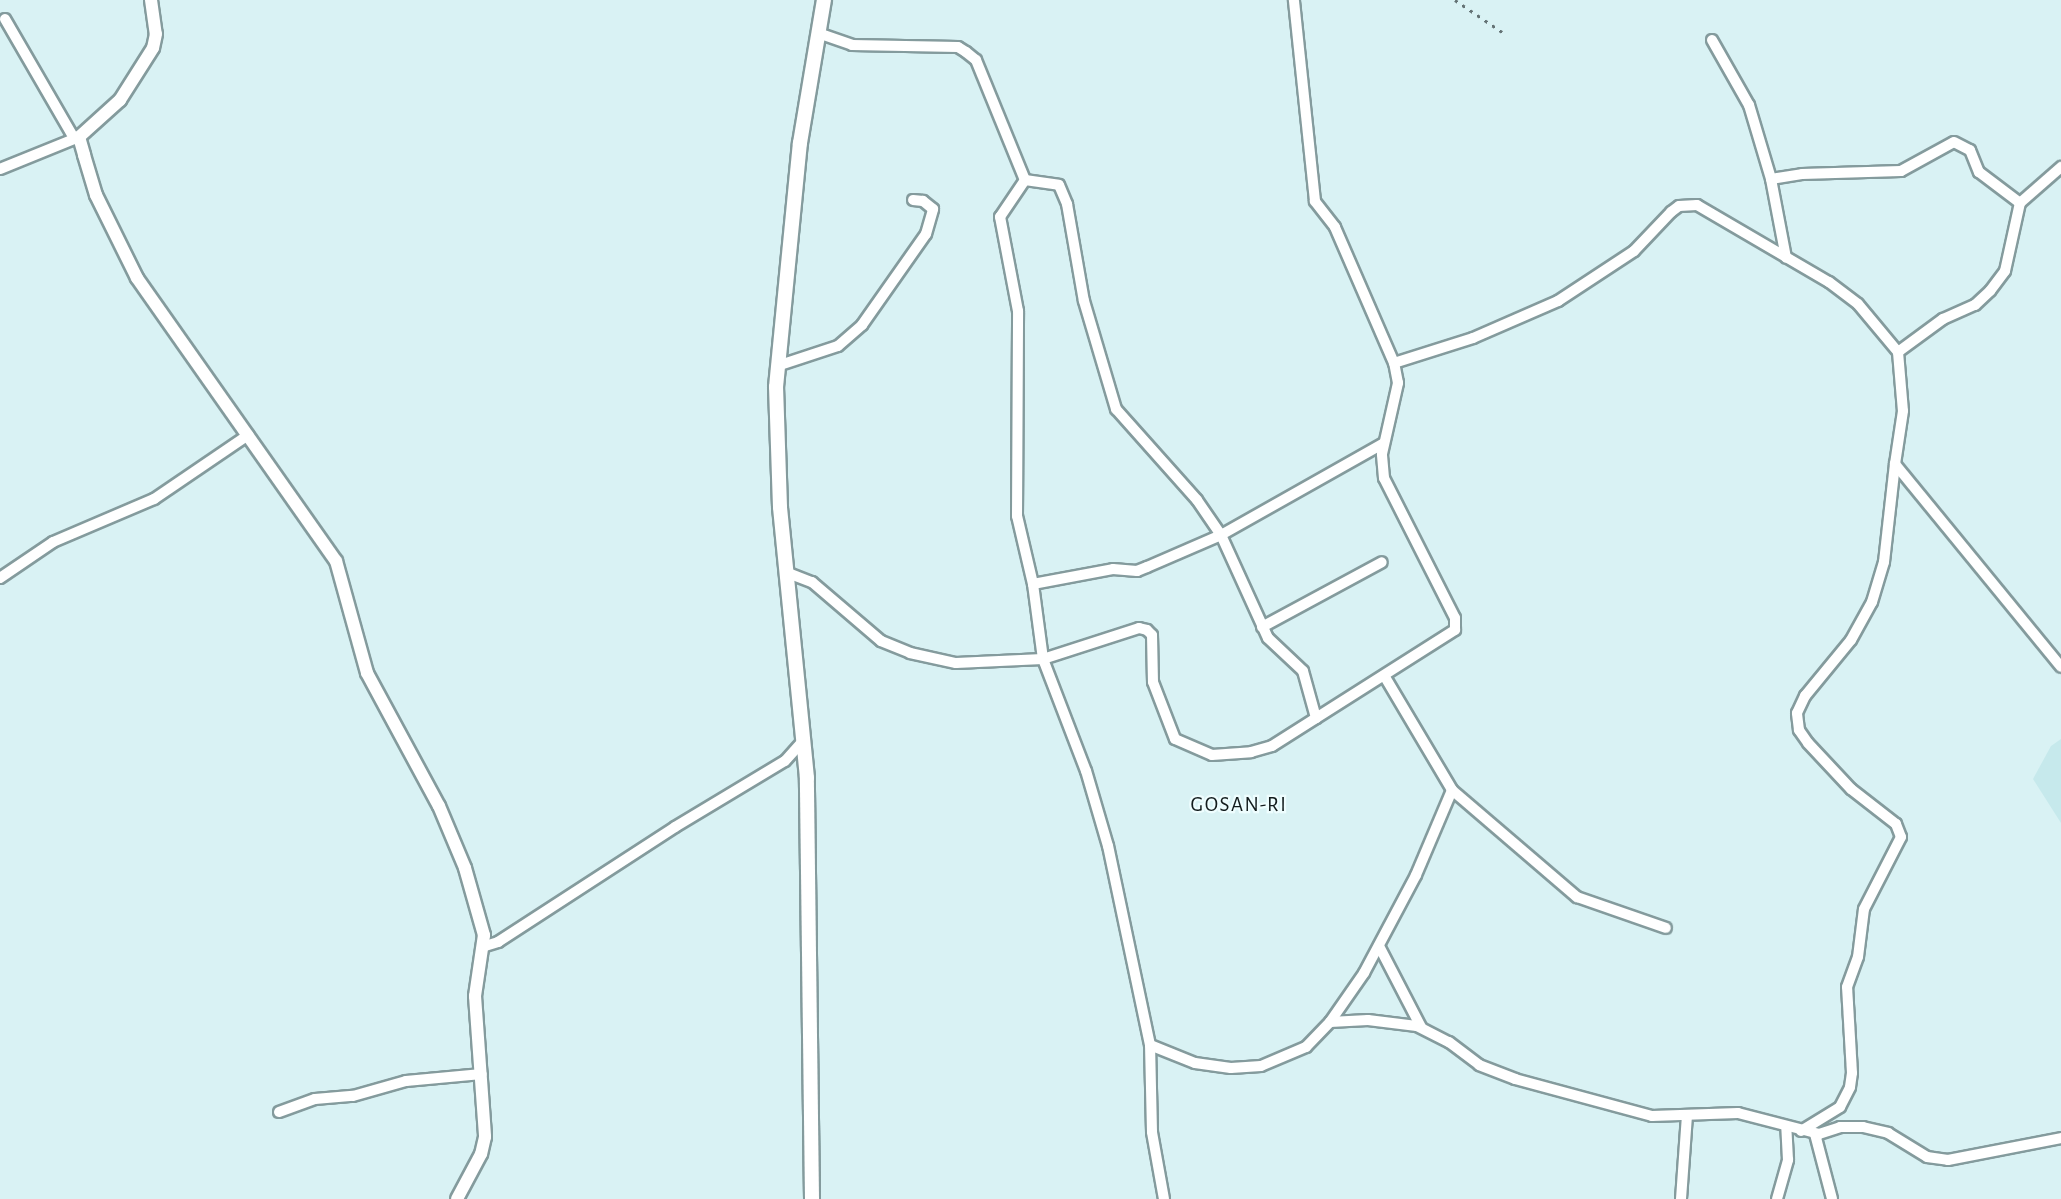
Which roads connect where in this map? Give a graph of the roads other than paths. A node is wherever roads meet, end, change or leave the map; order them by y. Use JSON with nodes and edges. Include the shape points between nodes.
{"nodes":[{"id":1,"x":150,"y":0,"type":"edge"},
{"id":2,"x":824,"y":0,"type":"edge"},
{"id":3,"x":1294,"y":0,"type":"edge"},
{"id":4,"x":5,"y":19,"type":"dead end"},
{"id":5,"x":818,"y":33,"type":"junction"},
{"id":6,"x":1712,"y":40,"type":"dead end"},
{"id":7,"x":76,"y":138,"type":"junction"},
{"id":8,"x":2061,"y":167,"type":"edge"},
{"id":9,"x":0,"y":169,"type":"edge"},
{"id":10,"x":1025,"y":180,"type":"junction"},
{"id":11,"x":1771,"y":180,"type":"junction"},
{"id":12,"x":913,"y":200,"type":"dead end"},
{"id":13,"x":2020,"y":203,"type":"junction"},
{"id":14,"x":1786,"y":258,"type":"junction"},
{"id":15,"x":1898,"y":351,"type":"junction"},
{"id":16,"x":1394,"y":363,"type":"junction"},
{"id":17,"x":777,"y":366,"type":"junction"},
{"id":18,"x":249,"y":435,"type":"junction"},
{"id":19,"x":1384,"y":443,"type":"junction"},
{"id":20,"x":1895,"y":464,"type":"junction"},
{"id":21,"x":1221,"y":535,"type":"junction"},
{"id":22,"x":1382,"y":561,"type":"dead end"},
{"id":23,"x":788,"y":573,"type":"junction"},
{"id":24,"x":0,"y":578,"type":"edge"},
{"id":25,"x":1033,"y":584,"type":"junction"},
{"id":26,"x":1262,"y":627,"type":"junction"},
{"id":27,"x":1043,"y":659,"type":"junction"},
{"id":28,"x":2061,"y":667,"type":"edge"},
{"id":29,"x":1385,"y":677,"type":"junction"},
{"id":30,"x":1316,"y":718,"type":"junction"},
{"id":31,"x":804,"y":740,"type":"junction"},
{"id":32,"x":1452,"y":790,"type":"junction"},
{"id":33,"x":1666,"y":928,"type":"dead end"},
{"id":34,"x":1379,"y":946,"type":"junction"},
{"id":35,"x":483,"y":947,"type":"junction"},
{"id":36,"x":1330,"y":1022,"type":"junction"},
{"id":37,"x":1421,"y":1027,"type":"junction"},
{"id":38,"x":1150,"y":1045,"type":"junction"},
{"id":39,"x":482,"y":1074,"type":"junction"},
{"id":40,"x":279,"y":1112,"type":"dead end"},
{"id":41,"x":1687,"y":1115,"type":"junction"},
{"id":42,"x":1786,"y":1127,"type":"junction"},
{"id":43,"x":1802,"y":1131,"type":"junction"},
{"id":44,"x":1815,"y":1134,"type":"junction"},
{"id":45,"x":2061,"y":1138,"type":"edge"},
{"id":46,"x":457,"y":1199,"type":"edge"},
{"id":47,"x":812,"y":1199,"type":"edge"},
{"id":48,"x":1164,"y":1199,"type":"edge"},
{"id":49,"x":1681,"y":1199,"type":"edge"},
{"id":50,"x":1777,"y":1199,"type":"edge"},
{"id":51,"x":1832,"y":1199,"type":"edge"}],
"edges":[{"from":1,"to":7,"type":"street","via":[[156,34],[153,48],[120,100]]},
{"from":2,"to":5,"type":"main road"},
{"from":3,"to":16,"type":"street","via":[[1315,201],[1335,227]]},
{"from":4,"to":7,"type":"street"},
{"from":5,"to":10,"type":"street","via":[[852,45],[958,47],[966,52],[976,60]]},
{"from":5,"to":17,"type":"main road","via":[[802,126]]},
{"from":6,"to":11,"type":"street","via":[[1744,92]]},
{"from":7,"to":9,"type":"street"},
{"from":7,"to":18,"type":"street","via":[[96,195],[137,278]]},
{"from":8,"to":13,"type":"street"},
{"from":10,"to":21,"type":"street","via":[[1059,185],[1067,204],[1084,301],[1116,409],[1197,500]]},
{"from":10,"to":25,"type":"street","via":[[1000,217],[1018,311],[1017,516]]},
{"from":11,"to":13,"type":"street","via":[[1802,174],[1901,171],[1954,142],[1971,150],[1979,172]]},
{"from":11,"to":14,"type":"street"},
{"from":12,"to":17,"type":"street","via":[[923,201],[933,209],[926,234],[862,325],[838,346]]},
{"from":13,"to":15,"type":"street","via":[[2001,278],[1975,305],[1943,319]]},
{"from":14,"to":15,"type":"street","via":[[1846,294]]},
{"from":14,"to":16,"type":"street","via":[[1698,205],[1679,206],[1662,218],[1634,251],[1558,302],[1473,338]]},
{"from":15,"to":20,"type":"street","via":[[1903,411]]},
{"from":16,"to":19,"type":"street","via":[[1398,383]]},
{"from":17,"to":23,"type":"main road","via":[[780,507]]},
{"from":18,"to":24,"type":"street","via":[[154,499],[53,542]]},
{"from":18,"to":35,"type":"street","via":[[336,561],[367,673],[450,830],[483,923]]},
{"from":19,"to":21,"type":"street"},
{"from":19,"to":29,"type":"street","via":[[1384,478],[1456,624],[1451,633]]},
{"from":20,"to":28,"type":"street"},
{"from":20,"to":43,"type":"street","via":[[1884,562],[1872,602],[1851,639],[1805,696],[1797,713],[1799,730],[1808,743],[1851,789],[1896,824],[1901,837],[1864,909],[1858,957],[1847,987],[1850,1087],[1840,1107]]},
{"from":21,"to":25,"type":"street","via":[[1137,571],[1113,569]]},
{"from":21,"to":26,"type":"street"},
{"from":22,"to":26,"type":"street"},
{"from":23,"to":27,"type":"street","via":[[812,582],[881,641],[910,653],[966,664]]},
{"from":23,"to":31,"type":"main road"},
{"from":25,"to":27,"type":"street"},
{"from":26,"to":30,"type":"street","via":[[1268,638],[1303,671]]},
{"from":27,"to":30,"type":"street","via":[[1139,628],[1147,630],[1152,635],[1153,682],[1175,739],[1212,755],[1272,746]]},
{"from":27,"to":38,"type":"street","via":[[1086,771],[1108,846]]},
{"from":29,"to":30,"type":"street"},
{"from":29,"to":32,"type":"street"},
{"from":31,"to":35,"type":"street","via":[[786,761],[675,826],[498,942]]},
{"from":31,"to":47,"type":"main road","via":[[810,885]]},
{"from":32,"to":33,"type":"street","via":[[1576,897]]},
{"from":32,"to":34,"type":"street","via":[[1416,875]]},
{"from":34,"to":36,"type":"street"},
{"from":34,"to":37,"type":"street"},
{"from":35,"to":39,"type":"street","via":[[475,996]]},
{"from":36,"to":37,"type":"street","via":[[1368,1020]]},
{"from":36,"to":38,"type":"street","via":[[1306,1047],[1251,1067],[1196,1063]]},
{"from":37,"to":41,"type":"street","via":[[1479,1065],[1529,1084],[1635,1113]]},
{"from":38,"to":48,"type":"street","via":[[1152,1132]]},
{"from":39,"to":40,"type":"street","via":[[406,1081],[353,1095],[315,1099]]},
{"from":39,"to":46,"type":"street","via":[[484,1144]]},
{"from":41,"to":42,"type":"street","via":[[1738,1113]]},
{"from":41,"to":49,"type":"street"},
{"from":42,"to":43,"type":"street"},
{"from":42,"to":50,"type":"street","via":[[1788,1160]]},
{"from":43,"to":44,"type":"street"},
{"from":44,"to":45,"type":"street","via":[[1840,1127],[1876,1129],[1927,1157],[1948,1160]]},
{"from":44,"to":51,"type":"street"}]}
